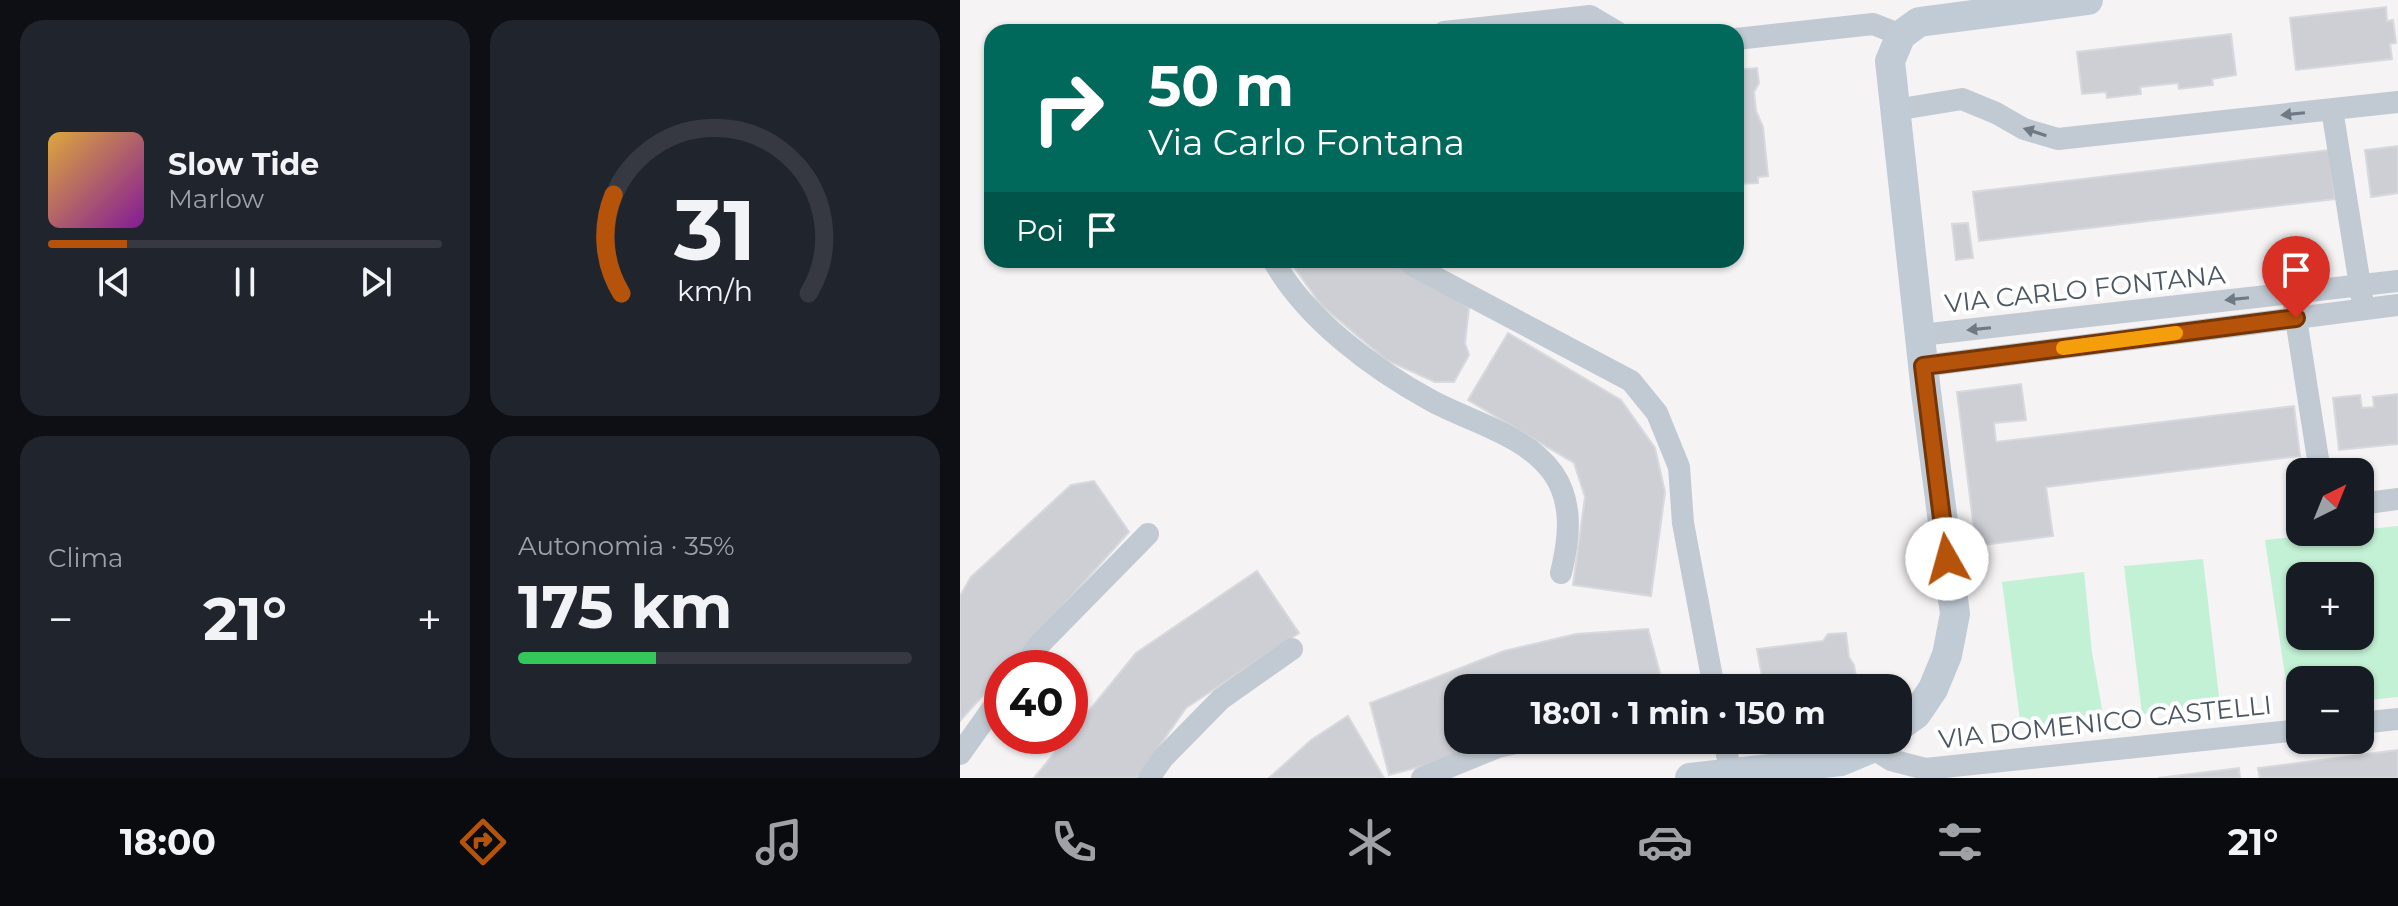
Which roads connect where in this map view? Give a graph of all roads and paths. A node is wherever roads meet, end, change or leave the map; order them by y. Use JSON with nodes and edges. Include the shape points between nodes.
{"nodes":[{"id":1,"x":2088,"y":0,"type":"edge"},
{"id":2,"x":1517,"y":24,"type":"edge"},
{"id":3,"x":1604,"y":24,"type":"edge"},
{"id":4,"x":1901,"y":35,"type":"junction"},
{"id":5,"x":1744,"y":38,"type":"edge"},
{"id":6,"x":2398,"y":102,"type":"edge"},
{"id":7,"x":2332,"y":109,"type":"junction"},
{"id":8,"x":1895,"y":110,"type":"junction"},
{"id":9,"x":1278,"y":268,"type":"edge"},
{"id":10,"x":1418,"y":268,"type":"edge"},
{"id":11,"x":2398,"y":281,"type":"edge"},
{"id":12,"x":2361,"y":285,"type":"junction"},
{"id":13,"x":2293,"y":293,"type":"junction"},
{"id":14,"x":2398,"y":305,"type":"edge"},
{"id":15,"x":2363,"y":309,"type":"junction"},
{"id":16,"x":2296,"y":318,"type":"junction"},
{"id":17,"x":1921,"y":335,"type":"junction"},
{"id":18,"x":1923,"y":366,"type":"junction"},
{"id":19,"x":2318,"y":458,"type":"edge"},
{"id":20,"x":2398,"y":499,"type":"edge"},
{"id":21,"x":2374,"y":502,"type":"edge"},
{"id":22,"x":1148,"y":534,"type":"dead end"},
{"id":23,"x":1561,"y":573,"type":"dead end"},
{"id":24,"x":1292,"y":649,"type":"dead end"},
{"id":25,"x":1035,"y":650,"type":"edge"},
{"id":26,"x":1711,"y":674,"type":"edge"},
{"id":27,"x":1912,"y":717,"type":"edge"},
{"id":28,"x":2398,"y":719,"type":"edge"},
{"id":29,"x":984,"y":720,"type":"edge"},
{"id":30,"x":2374,"y":722,"type":"edge"},
{"id":31,"x":2286,"y":731,"type":"edge"},
{"id":32,"x":960,"y":754,"type":"edge"},
{"id":33,"x":1481,"y":754,"type":"edge"},
{"id":34,"x":1727,"y":754,"type":"edge"},
{"id":35,"x":1856,"y":754,"type":"edge"},
{"id":36,"x":1886,"y":754,"type":"edge"},
{"id":37,"x":1731,"y":774,"type":"junction"},
{"id":38,"x":1149,"y":778,"type":"edge"},
{"id":39,"x":1422,"y":778,"type":"edge"},
{"id":40,"x":1690,"y":778,"type":"edge"}],
"edges":[{"from":1,"to":4,"type":"street","via":[[1919,22]]},
{"from":2,"to":3,"type":"street","via":[[1590,16]]},
{"from":4,"to":5,"type":"street","via":[[1873,24]]},
{"from":4,"to":8,"type":"street","via":[[1890,61]]},
{"from":6,"to":7,"type":"street"},
{"from":7,"to":8,"type":"street","one_way":true,"via":[[2058,139],[1962,99]]},
{"from":7,"to":12,"type":"street"},
{"from":8,"to":17,"type":"street"},
{"from":9,"to":23,"type":"street","via":[[1338,339],[1430,400],[1515,441],[1552,472],[1567,506],[1569,541]]},
{"from":10,"to":26,"type":"street","via":[[1631,381],[1657,413],[1679,467],[1683,523]]},
{"from":11,"to":12,"type":"street","name":"VIA CARLO FONTANA"},
{"from":12,"to":13,"type":"street","name":"VIA CARLO FONTANA"},
{"from":12,"to":15,"type":"street"},
{"from":13,"to":16,"type":"street"},
{"from":13,"to":17,"type":"street","name":"VIA CARLO FONTANA","one_way":true},
{"from":14,"to":15,"type":"street","name":"VIA CARLO FONTANA"},
{"from":15,"to":16,"type":"street","name":"VIA CARLO FONTANA"},
{"from":16,"to":18,"type":"street","name":"VIA CARLO FONTANA"},
{"from":16,"to":19,"type":"street"},
{"from":17,"to":18,"type":"street"},
{"from":18,"to":27,"type":"street","via":[[1955,614],[1933,689]]},
{"from":20,"to":21,"type":"street"},
{"from":22,"to":25,"type":"street"},
{"from":24,"to":38,"type":"street","via":[[1221,699]]},
{"from":28,"to":30,"type":"street"},
{"from":29,"to":32,"type":"street"},
{"from":31,"to":36,"type":"street","name":"VIA DOMENICO CASTELLI","via":[[1925,769]]},
{"from":33,"to":39,"type":"street"},
{"from":34,"to":37,"type":"street"},
{"from":35,"to":37,"type":"street","via":[[1841,761]]},
{"from":37,"to":40,"type":"street"}]}
